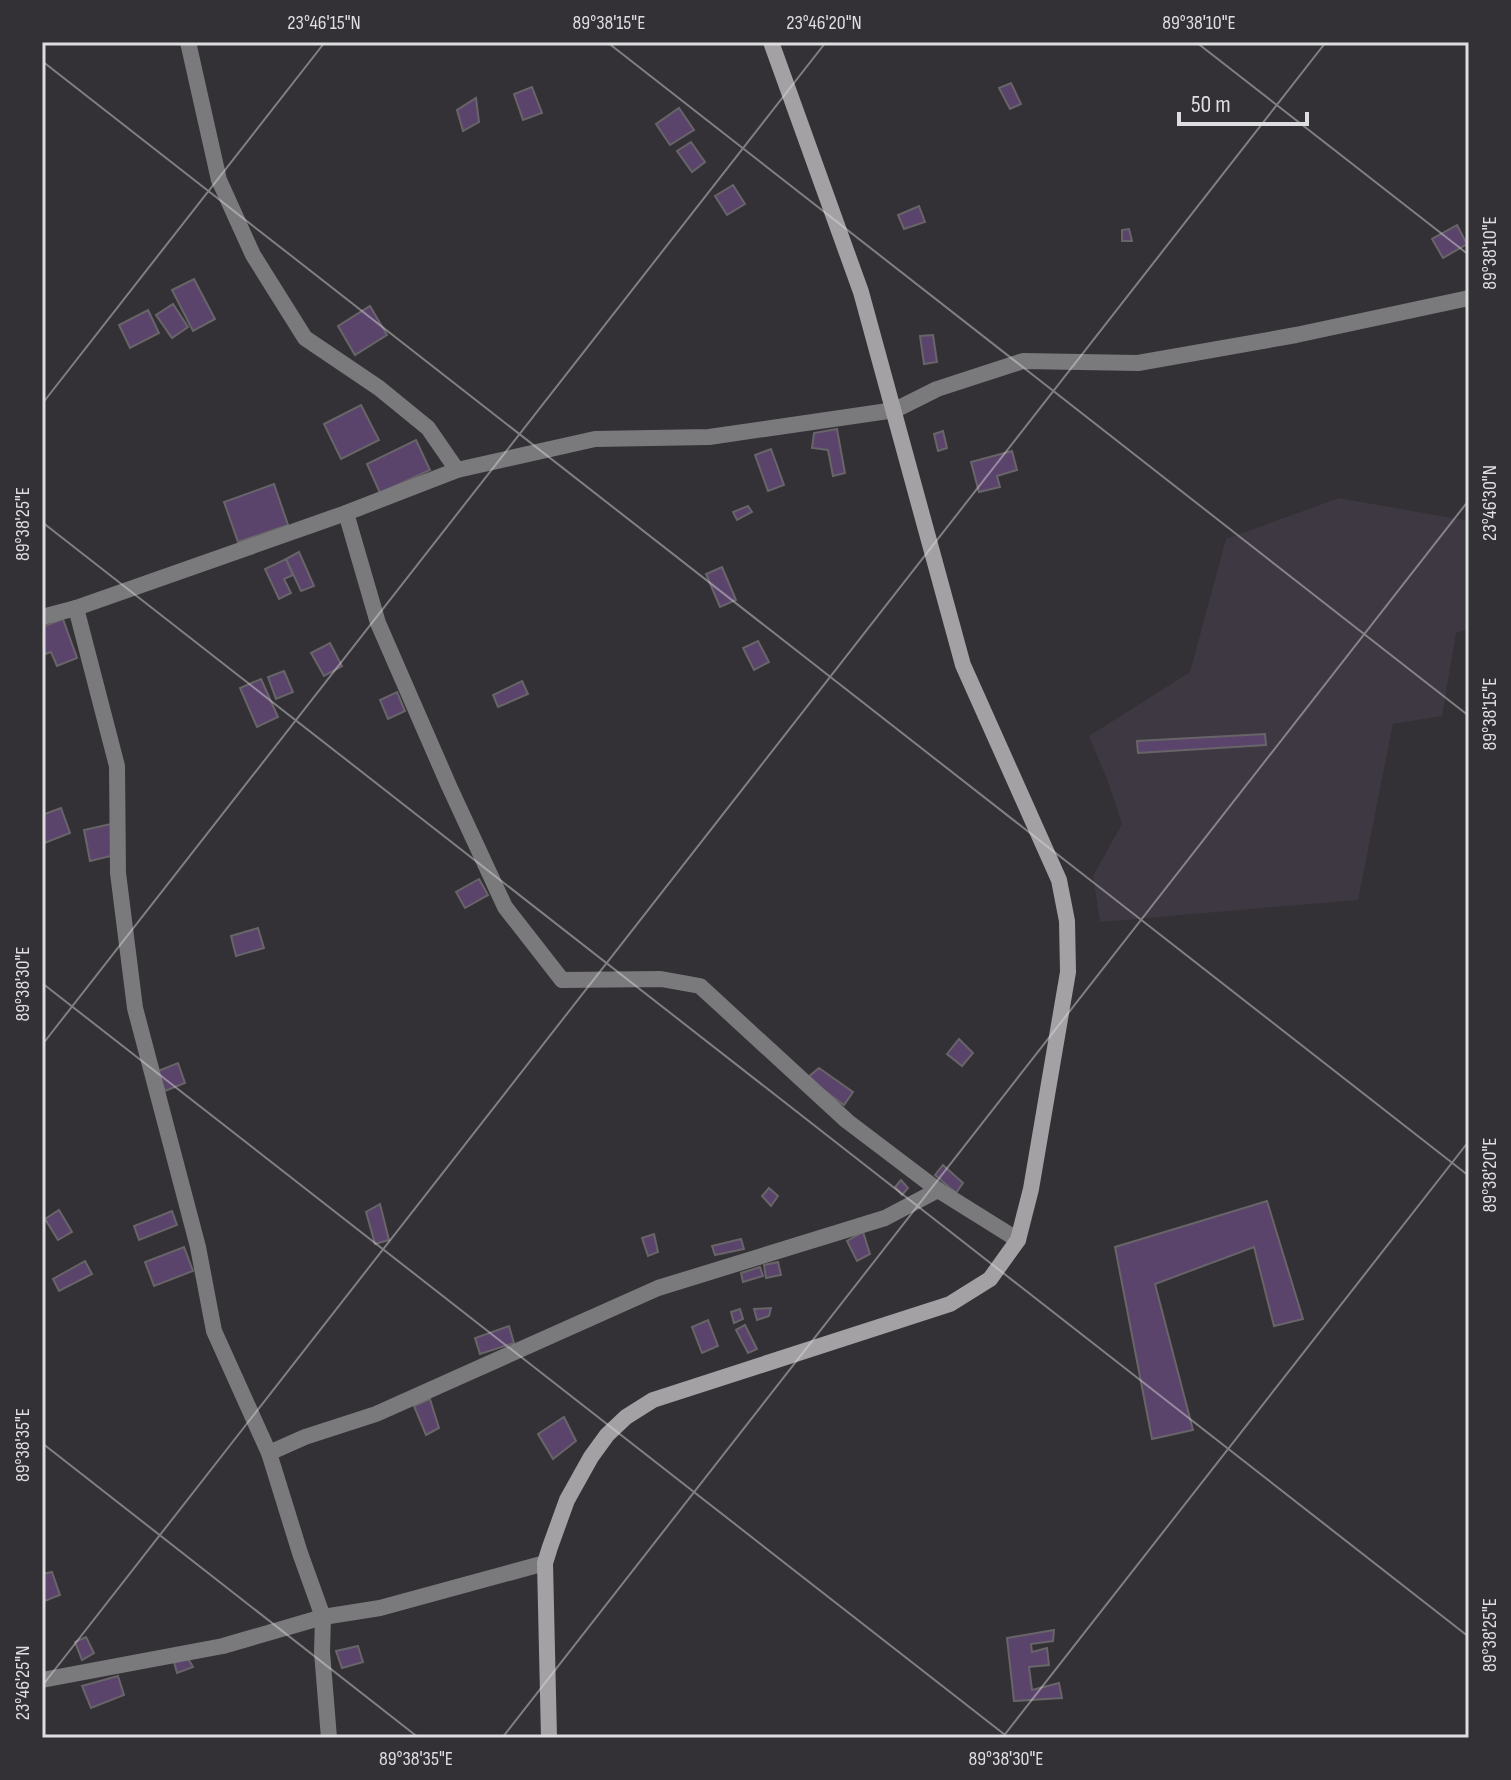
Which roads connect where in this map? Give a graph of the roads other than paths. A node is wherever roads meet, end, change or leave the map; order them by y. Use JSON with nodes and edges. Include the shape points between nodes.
{"nodes":[{"id":1,"x":188,"y":42,"type":"edge"},
{"id":2,"x":771,"y":42,"type":"edge"},
{"id":3,"x":1469,"y":298,"type":"edge"},
{"id":4,"x":895,"y":410,"type":"junction"},
{"id":5,"x":457,"y":470,"type":"junction"},
{"id":6,"x":346,"y":513,"type":"junction"},
{"id":7,"x":76,"y":608,"type":"junction"},
{"id":8,"x":42,"y":617,"type":"edge"},
{"id":9,"x":938,"y":1190,"type":"junction"},
{"id":10,"x":1018,"y":1240,"type":"junction"},
{"id":11,"x":269,"y":1453,"type":"junction"},
{"id":12,"x":545,"y":1563,"type":"junction"},
{"id":13,"x":323,"y":1617,"type":"junction"},
{"id":14,"x":42,"y":1680,"type":"edge"},
{"id":15,"x":329,"y":1738,"type":"edge"},
{"id":16,"x":549,"y":1738,"type":"edge"}],
"edges":[{"from":1,"to":5,"type":"street","via":[[219,180],[260,267],[305,338],[428,428]]},
{"from":2,"to":4,"type":"main road","via":[[861,292]]},
{"from":3,"to":4,"type":"street","via":[[1138,363],[1023,361],[937,389]]},
{"from":4,"to":5,"type":"street","via":[[709,437],[595,439]]},
{"from":4,"to":10,"type":"main road","via":[[963,665],[1059,880],[1067,921],[1068,972]]},
{"from":5,"to":6,"type":"street"},
{"from":6,"to":7,"type":"street"},
{"from":6,"to":9,"type":"street","via":[[378,623],[455,800],[505,907],[562,980],[661,979],[700,986],[847,1121]]},
{"from":7,"to":8,"type":"street"},
{"from":7,"to":11,"type":"street","via":[[117,766],[118,873],[135,1008],[198,1247],[214,1331]]},
{"from":9,"to":10,"type":"street"},
{"from":9,"to":11,"type":"street","via":[[885,1218],[658,1288],[376,1414]]},
{"from":10,"to":12,"type":"main road","via":[[990,1279],[950,1304],[653,1400],[626,1417],[591,1457],[567,1500]]},
{"from":11,"to":13,"type":"street"},
{"from":12,"to":13,"type":"street","via":[[380,1608]]},
{"from":12,"to":16,"type":"main road"},
{"from":13,"to":14,"type":"street","via":[[223,1646]]},
{"from":13,"to":15,"type":"street"}]}
